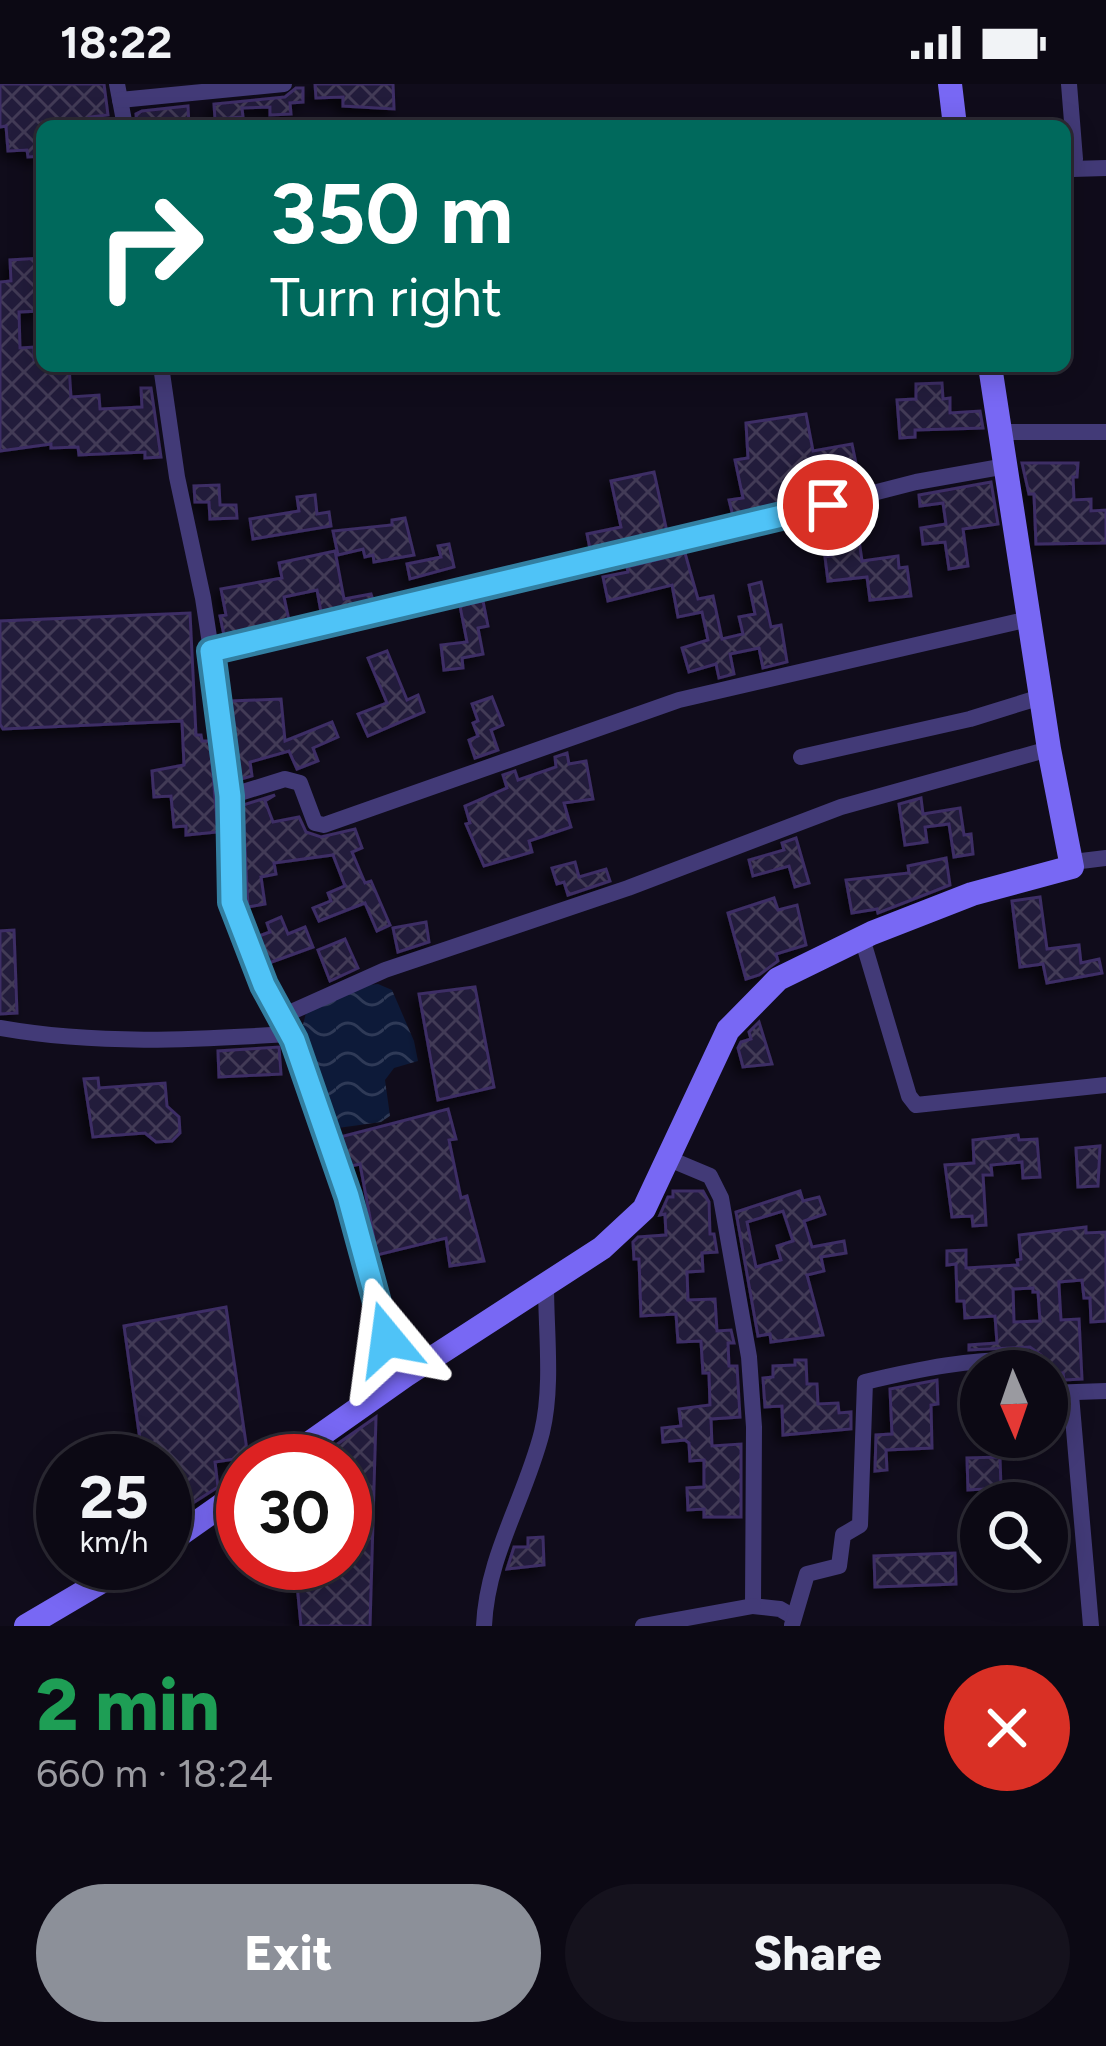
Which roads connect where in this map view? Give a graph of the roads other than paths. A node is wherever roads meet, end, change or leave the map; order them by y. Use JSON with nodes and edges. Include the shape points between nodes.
{"nodes":[{"id":1,"x":284,"y":84,"type":"edge"},
{"id":2,"x":950,"y":84,"type":"edge"},
{"id":3,"x":1069,"y":84,"type":"edge"},
{"id":4,"x":118,"y":92,"type":"edge"},
{"id":5,"x":954,"y":120,"type":"edge"},
{"id":6,"x":1071,"y":153,"type":"edge"},
{"id":7,"x":1106,"y":168,"type":"edge"},
{"id":8,"x":1071,"y":169,"type":"edge"},
{"id":9,"x":162,"y":372,"type":"edge"},
{"id":10,"x":992,"y":372,"type":"edge"},
{"id":11,"x":1000,"y":432,"type":"junction"},
{"id":12,"x":1106,"y":432,"type":"edge"},
{"id":13,"x":1006,"y":466,"type":"junction"},
{"id":14,"x":1029,"y":620,"type":"junction"},
{"id":15,"x":211,"y":651,"type":"junction"},
{"id":16,"x":1041,"y":697,"type":"junction"},
{"id":17,"x":1049,"y":749,"type":"junction"},
{"id":18,"x":801,"y":757,"type":"dead end"},
{"id":19,"x":230,"y":796,"type":"junction"},
{"id":20,"x":1106,"y":858,"type":"edge"},
{"id":21,"x":1073,"y":862,"type":"junction"},
{"id":22,"x":862,"y":938,"type":"junction"},
{"id":23,"x":285,"y":1025,"type":"junction"},
{"id":24,"x":0,"y":1028,"type":"edge"},
{"id":25,"x":1106,"y":1085,"type":"edge"},
{"id":26,"x":667,"y":1158,"type":"junction"},
{"id":27,"x":546,"y":1285,"type":"junction"},
{"id":28,"x":960,"y":1363,"type":"edge"},
{"id":29,"x":406,"y":1375,"type":"junction"},
{"id":30,"x":1106,"y":1391,"type":"edge"},
{"id":31,"x":1068,"y":1395,"type":"edge"},
{"id":32,"x":1071,"y":1395,"type":"junction"},
{"id":33,"x":322,"y":1434,"type":"edge"},
{"id":34,"x":87,"y":1590,"type":"edge"},
{"id":35,"x":753,"y":1606,"type":"junction"},
{"id":36,"x":1106,"y":1607,"type":"edge"},
{"id":37,"x":793,"y":1622,"type":"edge"},
{"id":38,"x":1091,"y":1623,"type":"edge"},
{"id":39,"x":26,"y":1626,"type":"edge"},
{"id":40,"x":484,"y":1626,"type":"edge"},
{"id":41,"x":643,"y":1626,"type":"edge"}],
"edges":[{"from":1,"to":4,"type":"street"},
{"from":2,"to":5,"type":"street"},
{"from":3,"to":6,"type":"street"},
{"from":7,"to":8,"type":"street"},
{"from":9,"to":15,"type":"street"},
{"from":10,"to":11,"type":"street"},
{"from":11,"to":12,"type":"street"},
{"from":11,"to":13,"type":"street"},
{"from":13,"to":14,"type":"street"},
{"from":13,"to":15,"type":"street"},
{"from":14,"to":16,"type":"street"},
{"from":14,"to":19,"type":"street","via":[[679,700],[324,825],[315,823],[300,783],[285,778]]},
{"from":15,"to":19,"type":"street"},
{"from":16,"to":17,"type":"street"},
{"from":16,"to":18,"type":"street"},
{"from":17,"to":21,"type":"street"},
{"from":17,"to":23,"type":"street","via":[[841,807],[385,970]]},
{"from":19,"to":23,"type":"street","via":[[232,902]]},
{"from":20,"to":21,"type":"street"},
{"from":21,"to":22,"type":"street"},
{"from":22,"to":25,"type":"street","via":[[916,1105]]},
{"from":22,"to":26,"type":"street","via":[[778,979],[752,1002],[728,1030]]},
{"from":23,"to":24,"type":"street","via":[[114,1041]]},
{"from":23,"to":29,"type":"street","via":[[348,1196],[387,1339]]},
{"from":26,"to":27,"type":"street","via":[[644,1209]]},
{"from":26,"to":35,"type":"street","via":[[710,1176],[734,1262],[754,1427]]},
{"from":27,"to":29,"type":"street"},
{"from":27,"to":40,"type":"street","via":[[544,1421],[486,1593]]},
{"from":28,"to":37,"type":"street","via":[[865,1382],[860,1525],[843,1535],[839,1566],[808,1574]]},
{"from":29,"to":33,"type":"street"},
{"from":30,"to":32,"type":"street"},
{"from":31,"to":32,"type":"street"},
{"from":32,"to":38,"type":"street"},
{"from":34,"to":39,"type":"street"},
{"from":35,"to":37,"type":"street","via":[[780,1609]]},
{"from":35,"to":41,"type":"street"},
{"from":36,"to":38,"type":"street"}]}
